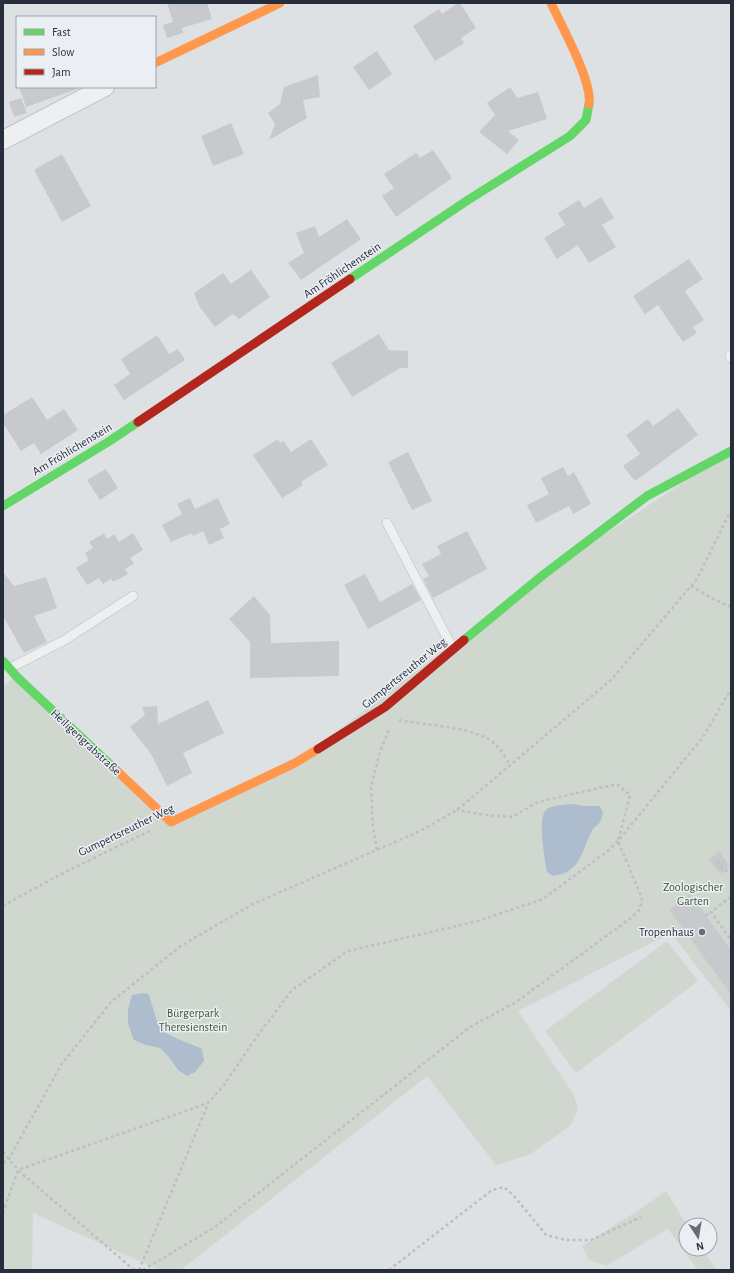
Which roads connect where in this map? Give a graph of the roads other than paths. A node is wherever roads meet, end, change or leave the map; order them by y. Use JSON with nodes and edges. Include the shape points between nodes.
{"nodes":[{"id":1,"x":280,"y":3,"type":"edge"},
{"id":2,"x":551,"y":3,"type":"edge"},
{"id":3,"x":156,"y":63,"type":"edge"},
{"id":4,"x":103,"y":88,"type":"edge"},
{"id":5,"x":3,"y":140,"type":"edge"},
{"id":6,"x":731,"y":451,"type":"edge"},
{"id":7,"x":3,"y":506,"type":"edge"},
{"id":8,"x":387,"y":523,"type":"dead end"},
{"id":9,"x":133,"y":596,"type":"dead end"},
{"id":10,"x":453,"y":649,"type":"junction"},
{"id":11,"x":3,"y":662,"type":"edge"},
{"id":12,"x":10,"y":669,"type":"junction"},
{"id":13,"x":171,"y":822,"type":"joint"}],
"edges":[{"from":1,"to":3,"type":"street"},
{"from":2,"to":7,"type":"street","name":"Am Fröhlichenstein","via":[[584,74],[590,97],[586,120],[570,136],[468,200],[108,442]]},
{"from":4,"to":5,"type":"street"},
{"from":6,"to":10,"type":"street","name":"Gumpertsreuther Weg","via":[[646,496],[543,575]]},
{"from":8,"to":10,"type":"lane"},
{"from":9,"to":12,"type":"lane","via":[[63,641]]},
{"from":10,"to":13,"type":"street","name":"Gumpertsreuther Weg","via":[[385,707],[295,763]]},
{"from":11,"to":12,"type":"street","name":"Heiligengrabstraße"},
{"from":12,"to":13,"type":"street","name":"Heiligengrabstraße"}]}
